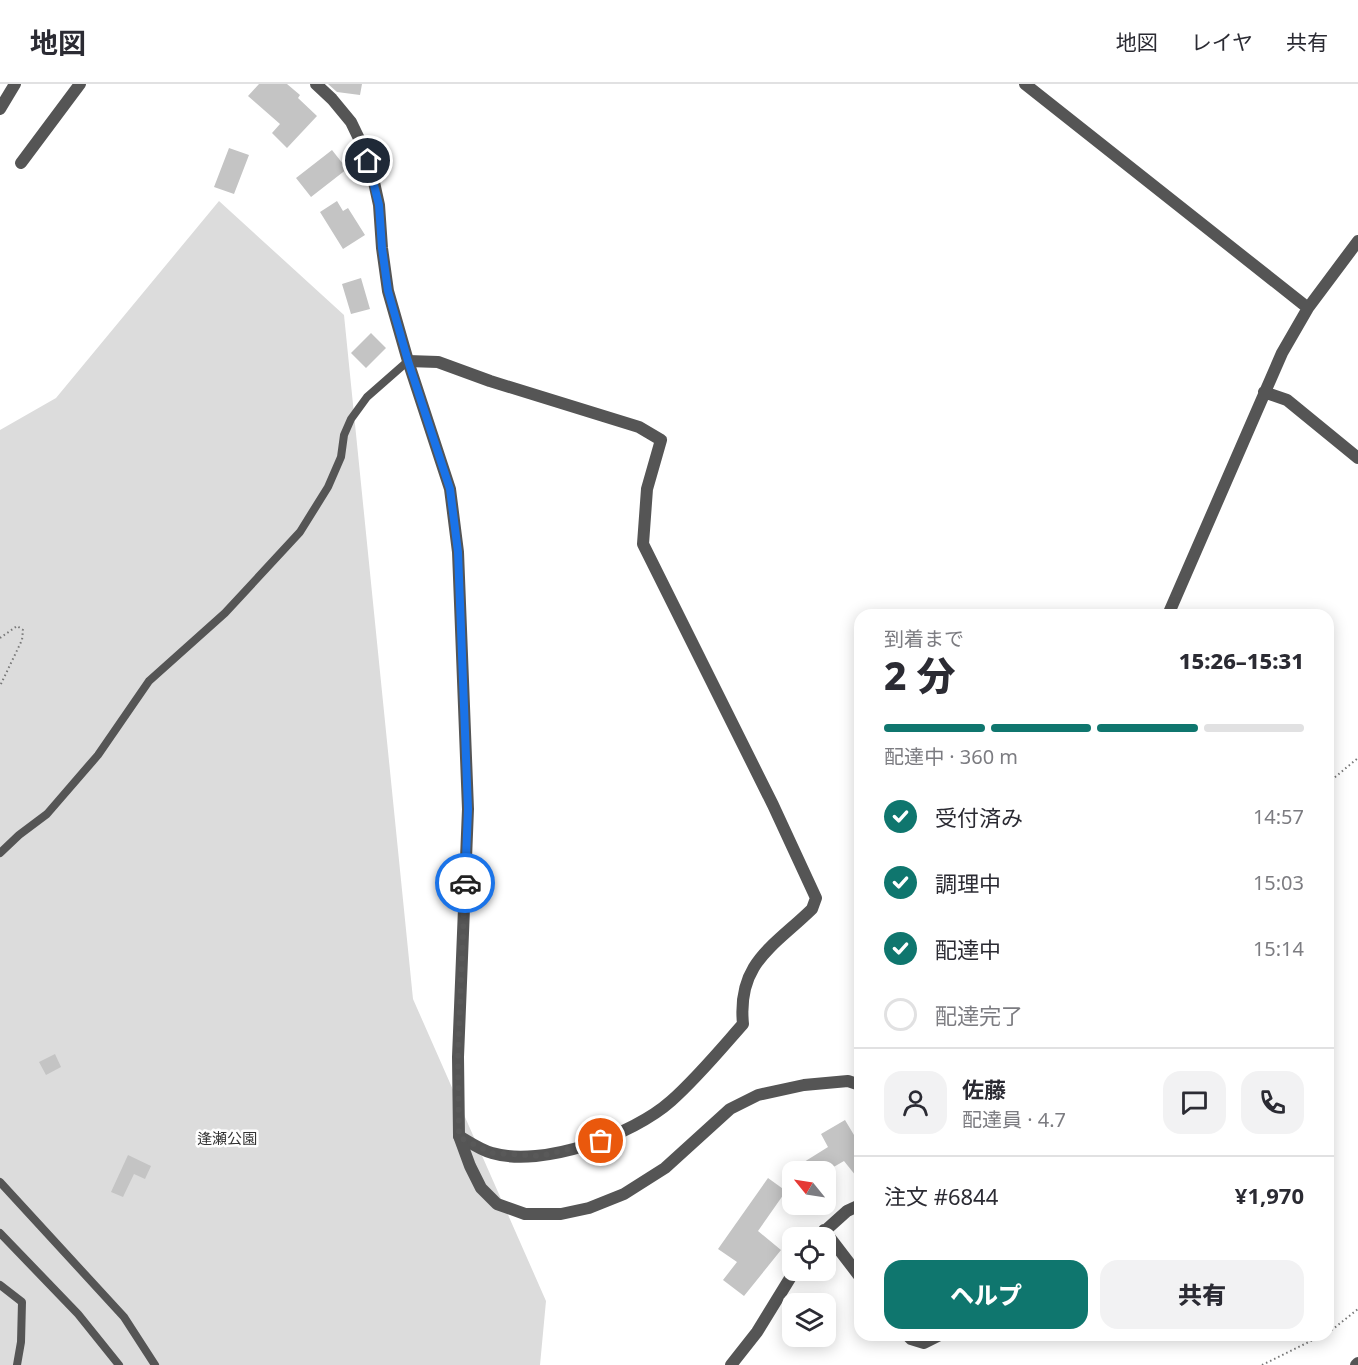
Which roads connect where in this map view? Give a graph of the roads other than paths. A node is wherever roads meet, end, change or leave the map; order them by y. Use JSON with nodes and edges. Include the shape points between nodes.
{"nodes":[{"id":1,"x":15,"y":84,"type":"edge"},
{"id":2,"x":80,"y":84,"type":"edge"},
{"id":3,"x":315,"y":84,"type":"edge"},
{"id":4,"x":1025,"y":84,"type":"edge"},
{"id":5,"x":0,"y":109,"type":"edge"},
{"id":6,"x":21,"y":163,"type":"dead end"},
{"id":7,"x":1358,"y":240,"type":"edge"},
{"id":8,"x":1308,"y":308,"type":"junction"},
{"id":9,"x":408,"y":361,"type":"junction"},
{"id":10,"x":1264,"y":392,"type":"junction"},
{"id":11,"x":1358,"y":458,"type":"edge"},
{"id":12,"x":1171,"y":609,"type":"edge"},
{"id":13,"x":0,"y":853,"type":"edge"},
{"id":14,"x":854,"y":1083,"type":"edge"},
{"id":15,"x":459,"y":1137,"type":"junction"},
{"id":16,"x":0,"y":1182,"type":"edge"},
{"id":17,"x":854,"y":1208,"type":"edge"},
{"id":18,"x":829,"y":1227,"type":"edge"},
{"id":19,"x":0,"y":1233,"type":"edge"},
{"id":20,"x":836,"y":1251,"type":"edge"},
{"id":21,"x":854,"y":1270,"type":"edge"},
{"id":22,"x":788,"y":1281,"type":"edge"},
{"id":23,"x":0,"y":1285,"type":"edge"},
{"id":24,"x":17,"y":1365,"type":"edge"},
{"id":25,"x":119,"y":1365,"type":"edge"},
{"id":26,"x":155,"y":1365,"type":"edge"},
{"id":27,"x":731,"y":1365,"type":"edge"}],
"edges":[{"from":1,"to":5,"type":"street"},
{"from":2,"to":6,"type":"street"},
{"from":3,"to":9,"type":"street","via":[[351,122],[364,149],[379,205],[388,291]]},
{"from":4,"to":8,"type":"street"},
{"from":7,"to":8,"type":"street"},
{"from":8,"to":10,"type":"street","via":[[1281,353]]},
{"from":9,"to":13,"type":"lane","via":[[367,397],[351,419],[341,458],[328,487],[300,532],[225,613],[149,681],[98,755],[47,814]]},
{"from":9,"to":15,"type":"street","via":[[450,489],[458,552],[468,809],[458,1058]]},
{"from":9,"to":15,"type":"street","via":[[438,362],[639,427],[661,440],[647,489],[643,544],[816,898],[812,909],[759,958],[748,975],[741,1005],[743,1024],[670,1102],[601,1141],[541,1156],[492,1153]]},
{"from":10,"to":11,"type":"street","via":[[1287,400]]},
{"from":10,"to":12,"type":"street"},
{"from":14,"to":15,"type":"street","via":[[826,1083],[758,1095],[730,1109],[665,1168],[624,1194],[561,1214],[525,1214],[497,1204],[481,1188]]},
{"from":16,"to":26,"type":"lane","via":[[124,1317]]},
{"from":17,"to":18,"type":"street"},
{"from":19,"to":25,"type":"lane","via":[[78,1314]]},
{"from":20,"to":21,"type":"street"},
{"from":22,"to":27,"type":"street"},
{"from":23,"to":24,"type":"lane","via":[[22,1302]]}]}
